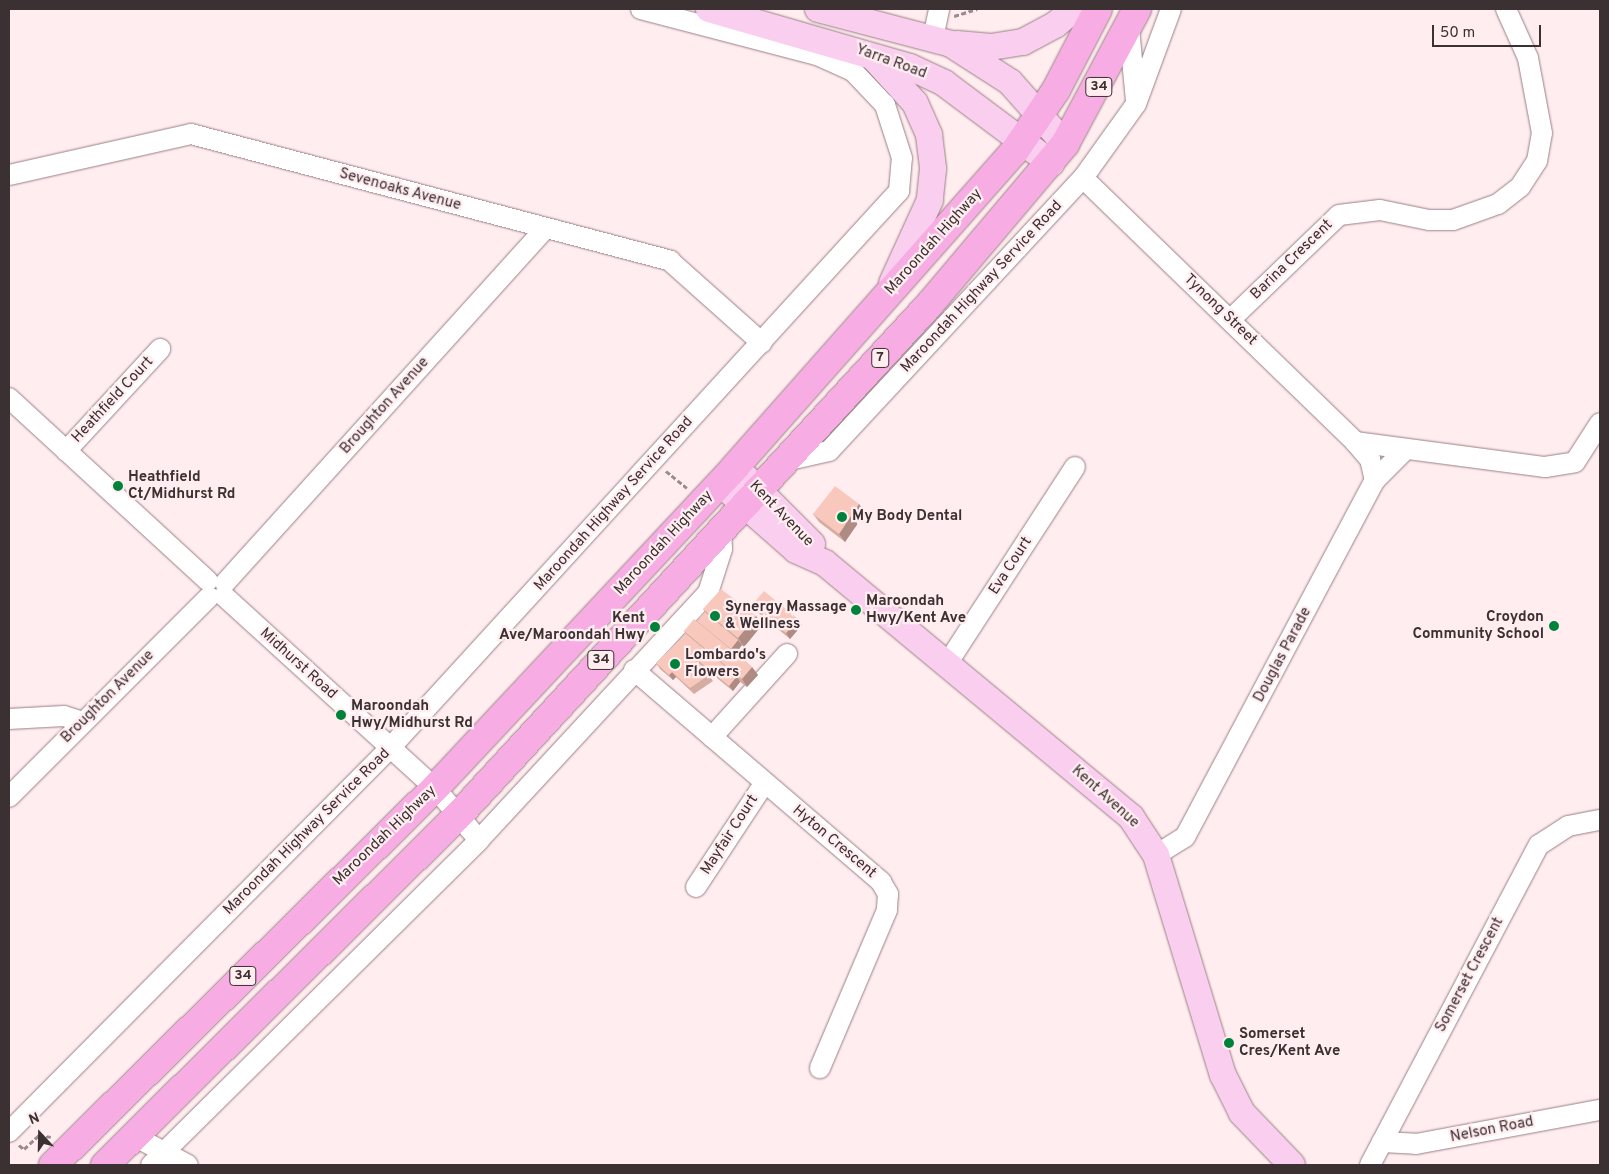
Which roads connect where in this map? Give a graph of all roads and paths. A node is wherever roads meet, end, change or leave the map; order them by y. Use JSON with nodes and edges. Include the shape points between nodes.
{"nodes":[{"id":1,"x":641,"y":9,"type":"edge"},
{"id":2,"x":709,"y":9,"type":"edge"},
{"id":3,"x":818,"y":9,"type":"edge"},
{"id":4,"x":939,"y":9,"type":"edge"},
{"id":5,"x":1074,"y":9,"type":"edge"},
{"id":6,"x":1098,"y":9,"type":"edge"},
{"id":7,"x":1171,"y":9,"type":"edge"},
{"id":8,"x":1506,"y":9,"type":"edge"},
{"id":9,"x":1133,"y":18,"type":"edge"},
{"id":10,"x":755,"y":22,"type":"edge"},
{"id":11,"x":942,"y":41,"type":"junction"},
{"id":12,"x":862,"y":50,"type":"junction"},
{"id":13,"x":944,"y":83,"type":"junction"},
{"id":14,"x":1136,"y":104,"type":"junction"},
{"id":15,"x":1038,"y":118,"type":"junction"},
{"id":16,"x":1020,"y":141,"type":"junction"},
{"id":17,"x":1058,"y":153,"type":"junction"},
{"id":18,"x":9,"y":175,"type":"edge"},
{"id":19,"x":1083,"y":178,"type":"junction"},
{"id":20,"x":545,"y":229,"type":"junction"},
{"id":21,"x":885,"y":297,"type":"junction"},
{"id":22,"x":1230,"y":320,"type":"junction"},
{"id":23,"x":762,"y":343,"type":"junction"},
{"id":24,"x":160,"y":349,"type":"dead end"},
{"id":25,"x":12,"y":407,"type":"edge"},
{"id":26,"x":1600,"y":423,"type":"edge"},
{"id":27,"x":1355,"y":442,"type":"junction"},
{"id":28,"x":1405,"y":450,"type":"junction"},
{"id":29,"x":66,"y":451,"type":"junction"},
{"id":30,"x":656,"y":458,"type":"junction"},
{"id":31,"x":785,"y":461,"type":"junction"},
{"id":32,"x":1075,"y":467,"type":"dead end"},
{"id":33,"x":727,"y":475,"type":"junction"},
{"id":34,"x":1375,"y":480,"type":"junction"},
{"id":35,"x":690,"y":489,"type":"dead end"},
{"id":36,"x":752,"y":498,"type":"junction"},
{"id":37,"x":722,"y":531,"type":"junction"},
{"id":38,"x":216,"y":589,"type":"junction"},
{"id":39,"x":788,"y":654,"type":"dead end"},
{"id":40,"x":948,"y":664,"type":"junction"},
{"id":41,"x":634,"y":670,"type":"junction"},
{"id":42,"x":9,"y":719,"type":"edge"},
{"id":43,"x":82,"y":722,"type":"junction"},
{"id":44,"x":712,"y":737,"type":"junction"},
{"id":45,"x":390,"y":748,"type":"junction"},
{"id":46,"x":764,"y":784,"type":"junction"},
{"id":47,"x":434,"y":788,"type":"junction"},
{"id":48,"x":9,"y":797,"type":"edge"},
{"id":49,"x":459,"y":815,"type":"junction"},
{"id":50,"x":1600,"y":820,"type":"edge"},
{"id":51,"x":479,"y":840,"type":"junction"},
{"id":52,"x":1156,"y":855,"type":"junction"},
{"id":53,"x":696,"y":887,"type":"dead end"},
{"id":54,"x":820,"y":1068,"type":"dead end"},
{"id":55,"x":1600,"y":1110,"type":"edge"},
{"id":56,"x":9,"y":1132,"type":"edge"},
{"id":57,"x":134,"y":1136,"type":"junction"},
{"id":58,"x":1382,"y":1142,"type":"junction"},
{"id":59,"x":157,"y":1159,"type":"edge"},
{"id":60,"x":53,"y":1165,"type":"edge"},
{"id":61,"x":105,"y":1165,"type":"edge"},
{"id":62,"x":188,"y":1165,"type":"edge"},
{"id":63,"x":1292,"y":1165,"type":"edge"},
{"id":64,"x":1370,"y":1165,"type":"edge"}],
"edges":[{"from":1,"to":10,"type":"street"},
{"from":2,"to":10,"type":"main road","name":"Yarra Road"},
{"from":3,"to":11,"type":"main road","name":"Yarra Road"},
{"from":4,"to":11,"type":"street"},
{"from":5,"to":11,"type":"main road","via":[[1055,25],[1023,42],[991,47]]},
{"from":6,"to":15,"type":"highway","name":"Maroondah Highway","number":"34"},
{"from":7,"to":14,"type":"street","name":"Maroondah Highway Service Road"},
{"from":8,"to":22,"type":"street","name":"Barina Crescent","via":[[1528,58],[1542,133],[1537,161],[1520,187],[1498,204],[1453,220],[1429,220],[1380,210],[1339,216]]},
{"from":9,"to":14,"type":"street"},
{"from":9,"to":17,"type":"highway","number":"34"},
{"from":10,"to":12,"type":"main road","name":"Yarra Road"},
{"from":10,"to":23,"type":"street","name":"Maroondah Highway Service Road","via":[[840,62],[872,89],[886,105],[902,158],[899,191]]},
{"from":11,"to":13,"type":"main road","via":[[952,68]]},
{"from":11,"to":15,"type":"main road","name":"Yarra Road","via":[[1010,82]]},
{"from":12,"to":13,"type":"main road","name":"Yarra Road"},
{"from":12,"to":21,"type":"main road","via":[[890,72],[915,103],[929,135],[933,169],[930,200]]},
{"from":13,"to":16,"type":"main road","name":"Yarra Road"},
{"from":14,"to":19,"type":"street","name":"Maroondah Highway Service Road"},
{"from":15,"to":16,"type":"highway","name":"Maroondah Highway","number":"34"},
{"from":15,"to":17,"type":"main road","name":"Yarra Road"},
{"from":16,"to":17,"type":"main road","name":"Yarra Road"},
{"from":16,"to":21,"type":"highway","name":"Maroondah Highway","number":"7"},
{"from":17,"to":31,"type":"highway","number":"7","via":[[929,305]]},
{"from":18,"to":20,"type":"street","name":"Sevenoaks Avenue","via":[[191,134]]},
{"from":19,"to":22,"type":"street","name":"Tynong Street"},
{"from":19,"to":31,"type":"street","name":"Maroondah Highway Service Road","via":[[829,451]]},
{"from":20,"to":23,"type":"street","name":"Sevenoaks Avenue","via":[[670,261]]},
{"from":20,"to":38,"type":"street","name":"Broughton Avenue"},
{"from":21,"to":33,"type":"highway","name":"Maroondah Highway","number":"7"},
{"from":22,"to":27,"type":"street","name":"Tynong Street"},
{"from":23,"to":30,"type":"street","name":"Maroondah Highway Service Road"},
{"from":24,"to":29,"type":"street","name":"Heathfield Court"},
{"from":25,"to":29,"type":"street","name":"Midhurst Road"},
{"from":26,"to":28,"type":"street","via":[[1575,462],[1545,467]]},
{"from":27,"to":28,"type":"street"},
{"from":27,"to":34,"type":"street","name":"Tynong Street","via":[[1370,459]]},
{"from":28,"to":34,"type":"street","name":"Douglas Parade"},
{"from":29,"to":38,"type":"street","name":"Midhurst Road"},
{"from":30,"to":35,"type":"path"},
{"from":30,"to":45,"type":"street","name":"Maroondah Highway Service Road"},
{"from":31,"to":36,"type":"highway","number":"7"},
{"from":32,"to":40,"type":"street","name":"Eva Court"},
{"from":33,"to":36,"type":"main road","name":"Kent Avenue"},
{"from":33,"to":47,"type":"highway","name":"Maroondah Highway","number":"34"},
{"from":34,"to":52,"type":"street","name":"Douglas Parade","via":[[1196,819],[1185,837]]},
{"from":36,"to":37,"type":"highway","number":"34"},
{"from":36,"to":40,"type":"main road","name":"Kent Avenue"},
{"from":37,"to":41,"type":"street","via":[[722,549],[708,593]]},
{"from":37,"to":49,"type":"highway","number":"34"},
{"from":38,"to":43,"type":"street","name":"Broughton Avenue"},
{"from":38,"to":45,"type":"street","name":"Midhurst Road"},
{"from":39,"to":44,"type":"street"},
{"from":40,"to":52,"type":"main road","name":"Kent Avenue","via":[[1131,817]]},
{"from":41,"to":44,"type":"street","name":"Hyton Crescent"},
{"from":41,"to":51,"type":"street"},
{"from":42,"to":43,"type":"street","via":[[64,716]]},
{"from":43,"to":48,"type":"street","name":"Broughton Avenue"},
{"from":44,"to":46,"type":"street","name":"Hyton Crescent"},
{"from":45,"to":47,"type":"street","name":"Midhurst Road"},
{"from":45,"to":56,"type":"street","name":"Maroondah Highway Service Road"},
{"from":46,"to":53,"type":"street","name":"Mayfair Court"},
{"from":46,"to":54,"type":"street","name":"Hyton Crescent","via":[[881,882],[888,894],[887,910]]},
{"from":47,"to":49,"type":"street","name":"Midhurst Road"},
{"from":47,"to":60,"type":"highway","name":"Maroondah Highway","number":"34"},
{"from":49,"to":51,"type":"street","name":"Midhurst Road"},
{"from":49,"to":57,"type":"highway","number":"34"},
{"from":50,"to":58,"type":"street","name":"Somerset Crescent","via":[[1568,826],[1539,845]]},
{"from":51,"to":59,"type":"street"},
{"from":52,"to":63,"type":"main road","name":"Kent Avenue","via":[[1223,1075],[1242,1113]]},
{"from":55,"to":58,"type":"street","name":"Nelson Road","via":[[1416,1144]]},
{"from":57,"to":59,"type":"street"},
{"from":57,"to":61,"type":"highway","number":"34"},
{"from":58,"to":64,"type":"street","name":"Somerset Crescent"},
{"from":59,"to":62,"type":"street"}]}
